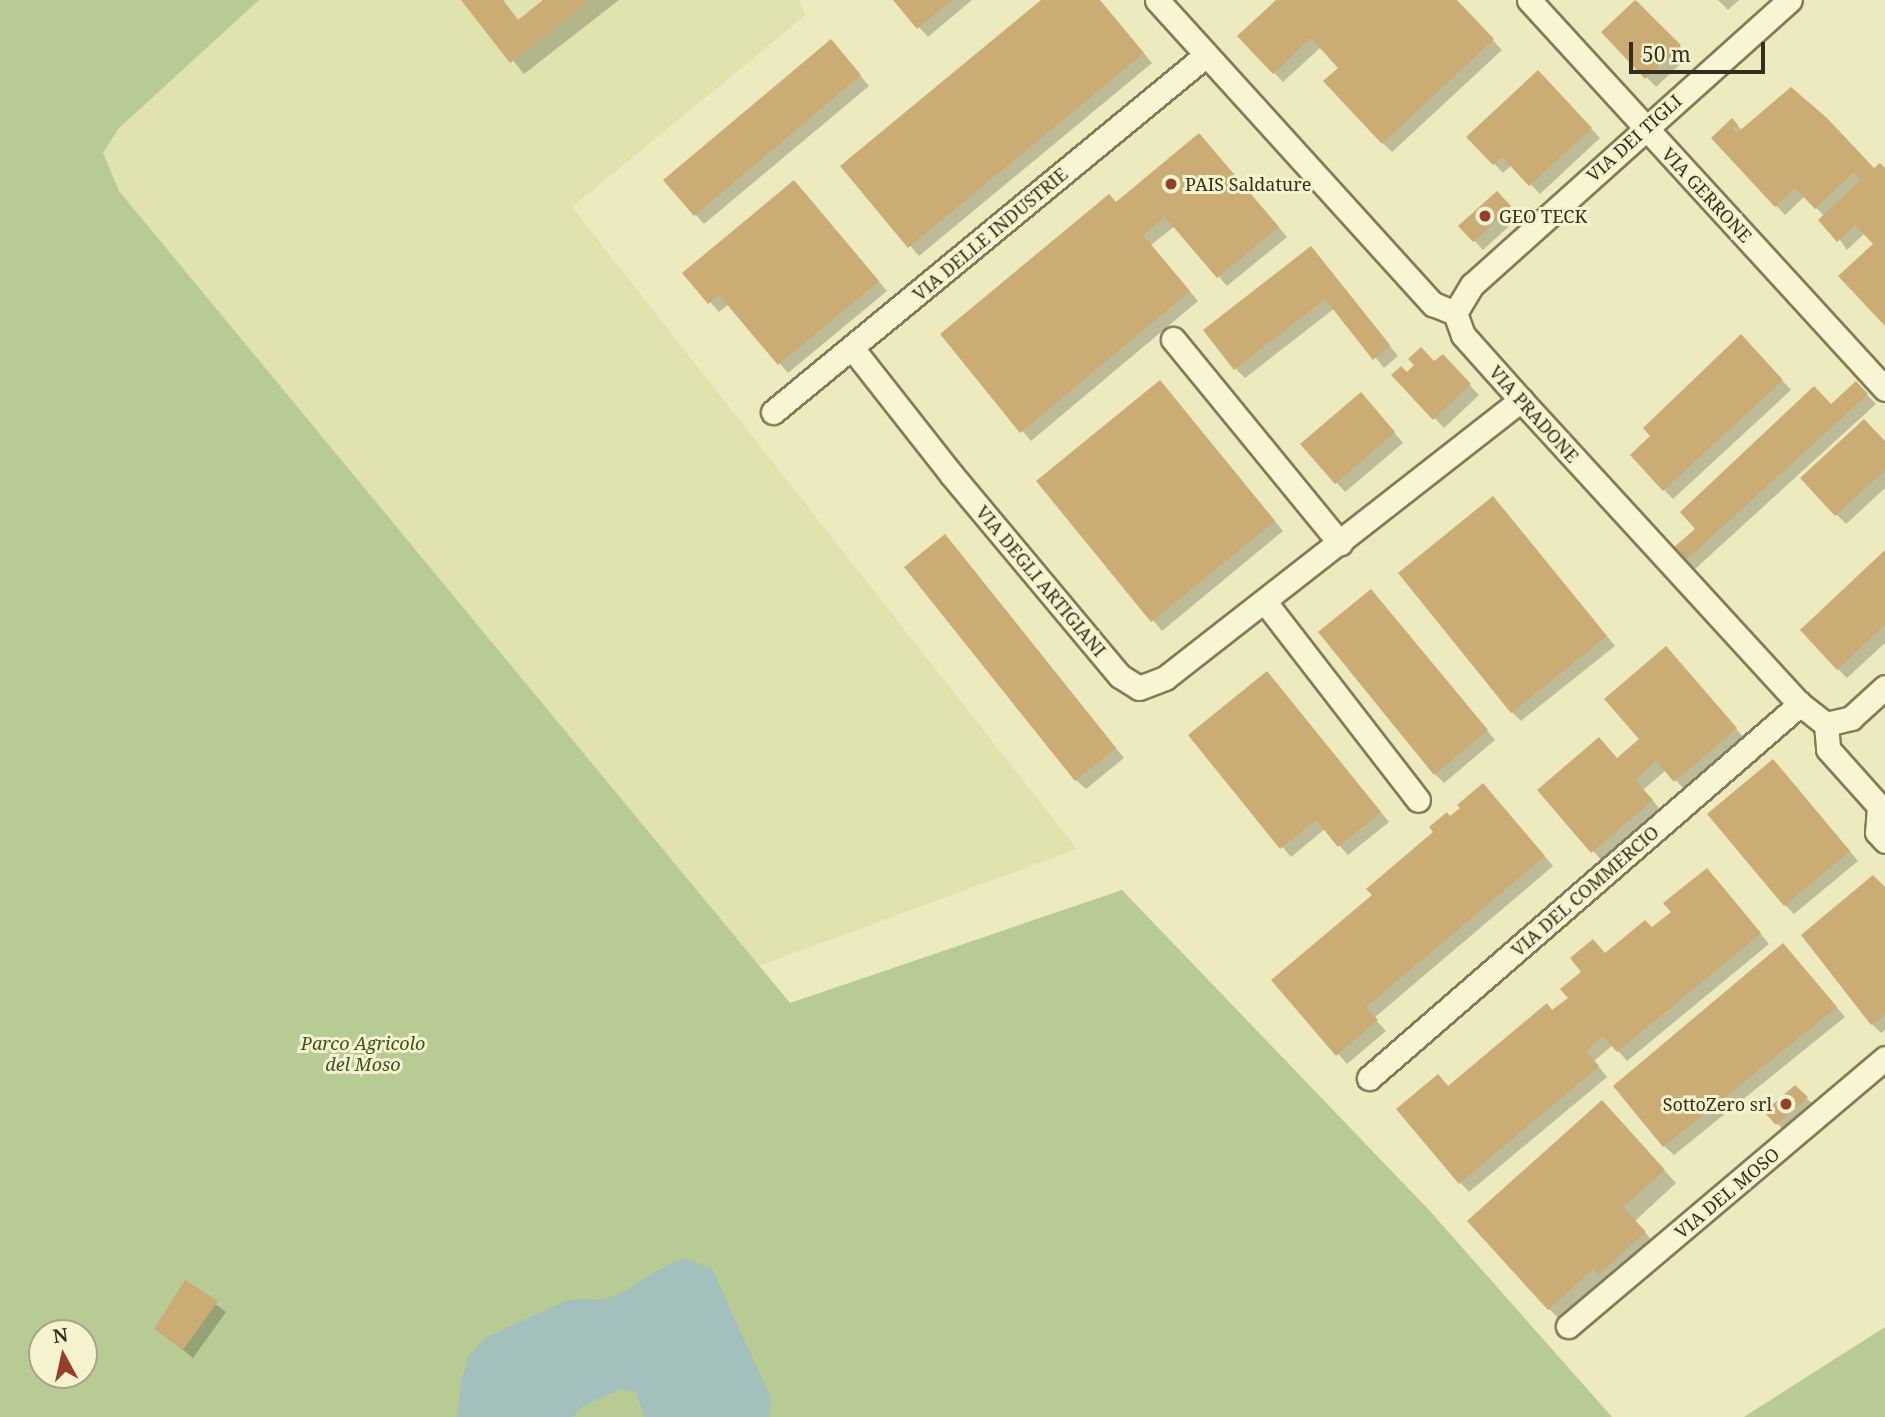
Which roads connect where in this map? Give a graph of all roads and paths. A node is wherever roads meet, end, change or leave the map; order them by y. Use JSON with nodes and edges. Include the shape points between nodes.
{"nodes":[{"id":1,"x":1157,"y":0,"type":"edge"},
{"id":2,"x":1529,"y":0,"type":"edge"},
{"id":3,"x":1790,"y":0,"type":"edge"},
{"id":4,"x":1206,"y":55,"type":"junction"},
{"id":5,"x":1645,"y":128,"type":"junction"},
{"id":6,"x":1455,"y":313,"type":"junction"},
{"id":7,"x":1173,"y":339,"type":"dead end"},
{"id":8,"x":852,"y":348,"type":"junction"},
{"id":9,"x":1885,"y":389,"type":"edge"},
{"id":10,"x":1521,"y":400,"type":"junction"},
{"id":11,"x":773,"y":412,"type":"dead end"},
{"id":12,"x":1340,"y":543,"type":"junction"},
{"id":13,"x":1265,"y":602,"type":"junction"},
{"id":14,"x":1885,"y":687,"type":"edge"},
{"id":15,"x":1800,"y":704,"type":"junction"},
{"id":16,"x":1826,"y":724,"type":"junction"},
{"id":17,"x":1418,"y":800,"type":"dead end"},
{"id":18,"x":1885,"y":841,"type":"edge"},
{"id":19,"x":1885,"y":1058,"type":"edge"},
{"id":20,"x":1369,"y":1078,"type":"dead end"},
{"id":21,"x":1567,"y":1326,"type":"dead end"}],
"edges":[{"from":1,"to":4,"type":"street"},
{"from":2,"to":5,"type":"street","name":"VIA GERRONE"},
{"from":3,"to":5,"type":"street","name":"VIA DEI TIGLI"},
{"from":4,"to":6,"type":"street","via":[[1433,304]]},
{"from":4,"to":8,"type":"street","name":"VIA DELLE INDUSTRIE"},
{"from":5,"to":6,"type":"street","name":"VIA DEI TIGLI","via":[[1472,285]]},
{"from":5,"to":9,"type":"street","name":"VIA GERRONE"},
{"from":6,"to":10,"type":"street","name":"VIA PRADONE","via":[[1462,335]]},
{"from":7,"to":12,"type":"street"},
{"from":8,"to":11,"type":"street","name":"VIA DELLE INDUSTRIE"},
{"from":8,"to":13,"type":"street","name":"VIA DEGLI ARTIGIANI","via":[[1127,683],[1139,688],[1165,678]]},
{"from":10,"to":12,"type":"street","name":"VIA DEGLI ARTIGIANI"},
{"from":10,"to":15,"type":"street","name":"VIA PRADONE"},
{"from":12,"to":13,"type":"street","name":"VIA DEGLI ARTIGIANI"},
{"from":13,"to":17,"type":"street"},
{"from":14,"to":16,"type":"street","via":[[1851,718]]},
{"from":15,"to":16,"type":"street","name":"VIA PRADONE"},
{"from":15,"to":20,"type":"street","name":"VIA DEL COMMERCIO"},
{"from":16,"to":18,"type":"street","via":[[1828,749],[1879,806],[1877,832]]},
{"from":19,"to":21,"type":"street","name":"VIA DEL MOSO"}]}
